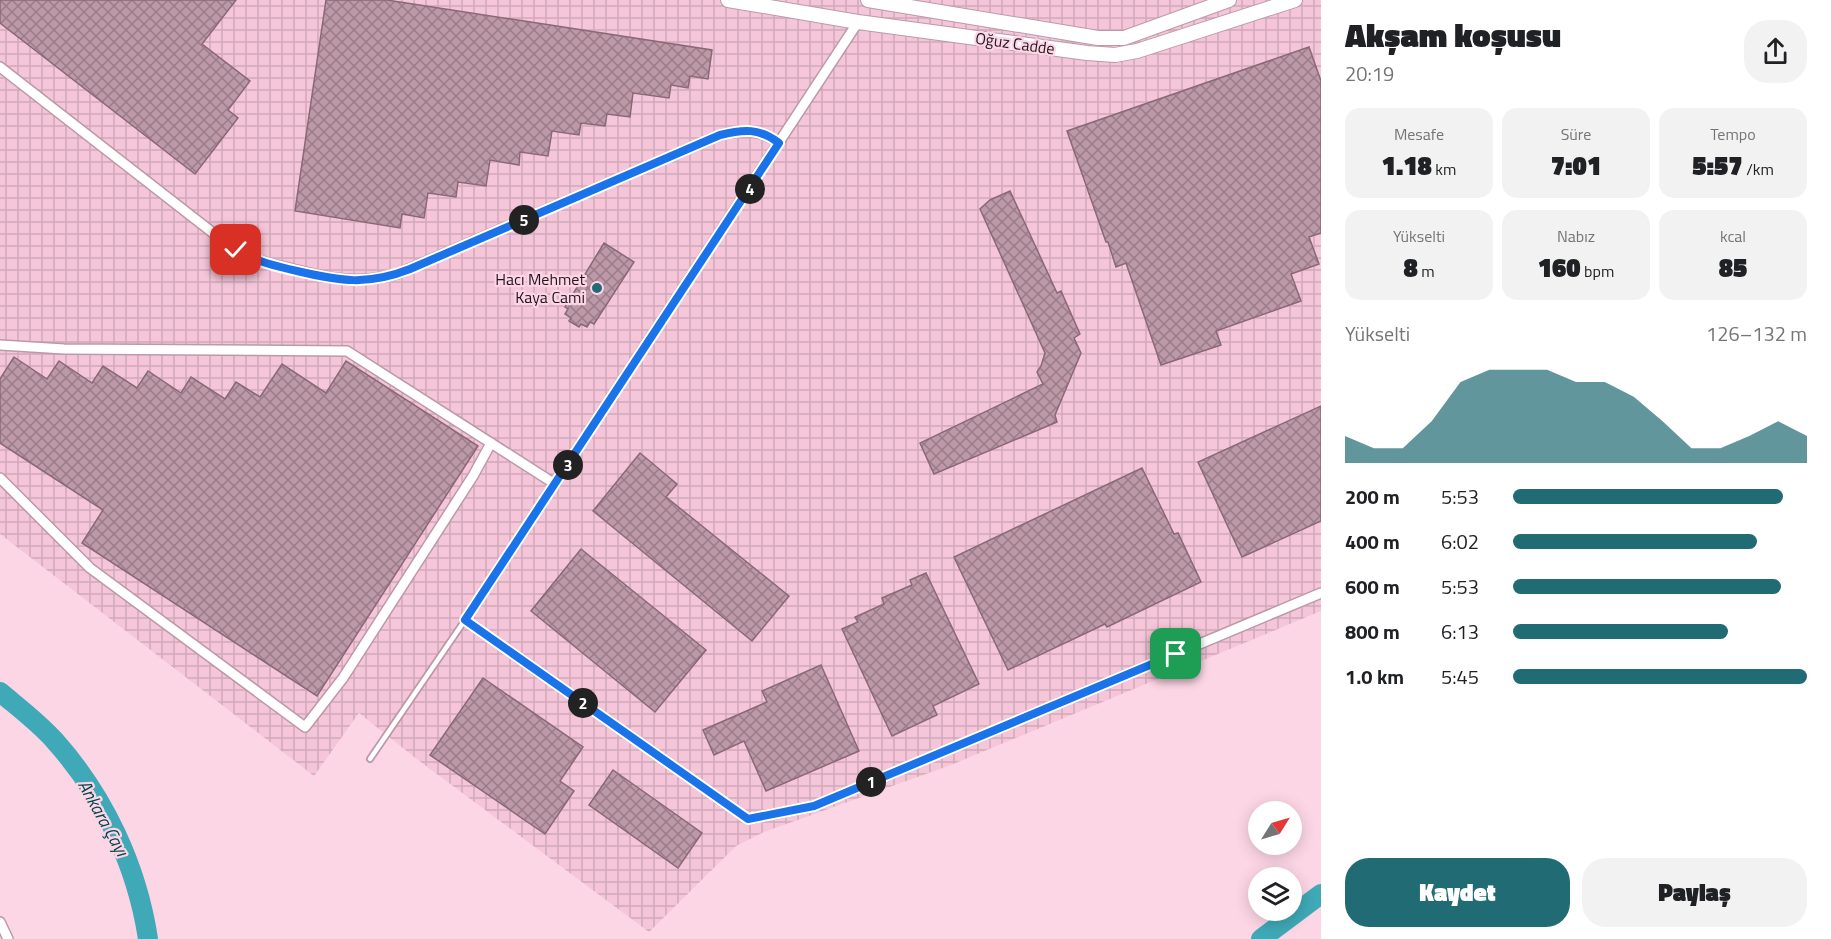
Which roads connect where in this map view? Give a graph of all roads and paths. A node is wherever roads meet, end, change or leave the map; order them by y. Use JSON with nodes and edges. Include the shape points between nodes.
{"nodes":[{"id":1,"x":728,"y":0,"type":"edge"},
{"id":2,"x":871,"y":0,"type":"edge"},
{"id":3,"x":1229,"y":0,"type":"edge"},
{"id":4,"x":1295,"y":0,"type":"edge"},
{"id":5,"x":858,"y":22,"type":"junction"},
{"id":6,"x":0,"y":67,"type":"edge"},
{"id":7,"x":779,"y":143,"type":"junction"},
{"id":8,"x":0,"y":345,"type":"edge"},
{"id":9,"x":491,"y":443,"type":"junction"},
{"id":10,"x":0,"y":478,"type":"edge"},
{"id":11,"x":555,"y":484,"type":"junction"},
{"id":12,"x":1321,"y":593,"type":"edge"},
{"id":13,"x":465,"y":620,"type":"junction"},
{"id":14,"x":370,"y":759,"type":"dead end"},
{"id":15,"x":0,"y":922,"type":"edge"},
{"id":16,"x":8,"y":939,"type":"edge"}],
"edges":[{"from":1,"to":5,"type":"street","name":"Oğuz Cadde"},
{"from":2,"to":3,"type":"street","name":"Oğuz Cadde","via":[[1098,38],[1124,38]]},
{"from":2,"to":5,"type":"street"},
{"from":4,"to":5,"type":"street","name":"Oğuz Cadde","via":[[1115,55]]},
{"from":5,"to":7,"type":"street"},
{"from":6,"to":7,"type":"street","via":[[236,250],[259,262],[335,279],[368,280],[397,274],[720,135],[746,130]]},
{"from":7,"to":11,"type":"street"},
{"from":8,"to":9,"type":"street","via":[[346,351]]},
{"from":9,"to":10,"type":"street","via":[[343,678],[305,727],[90,568]]},
{"from":9,"to":11,"type":"street"},
{"from":11,"to":13,"type":"street"},
{"from":12,"to":13,"type":"street","via":[[814,806],[748,819]]},
{"from":13,"to":14,"type":"lane"},
{"from":15,"to":16,"type":"street"}]}
